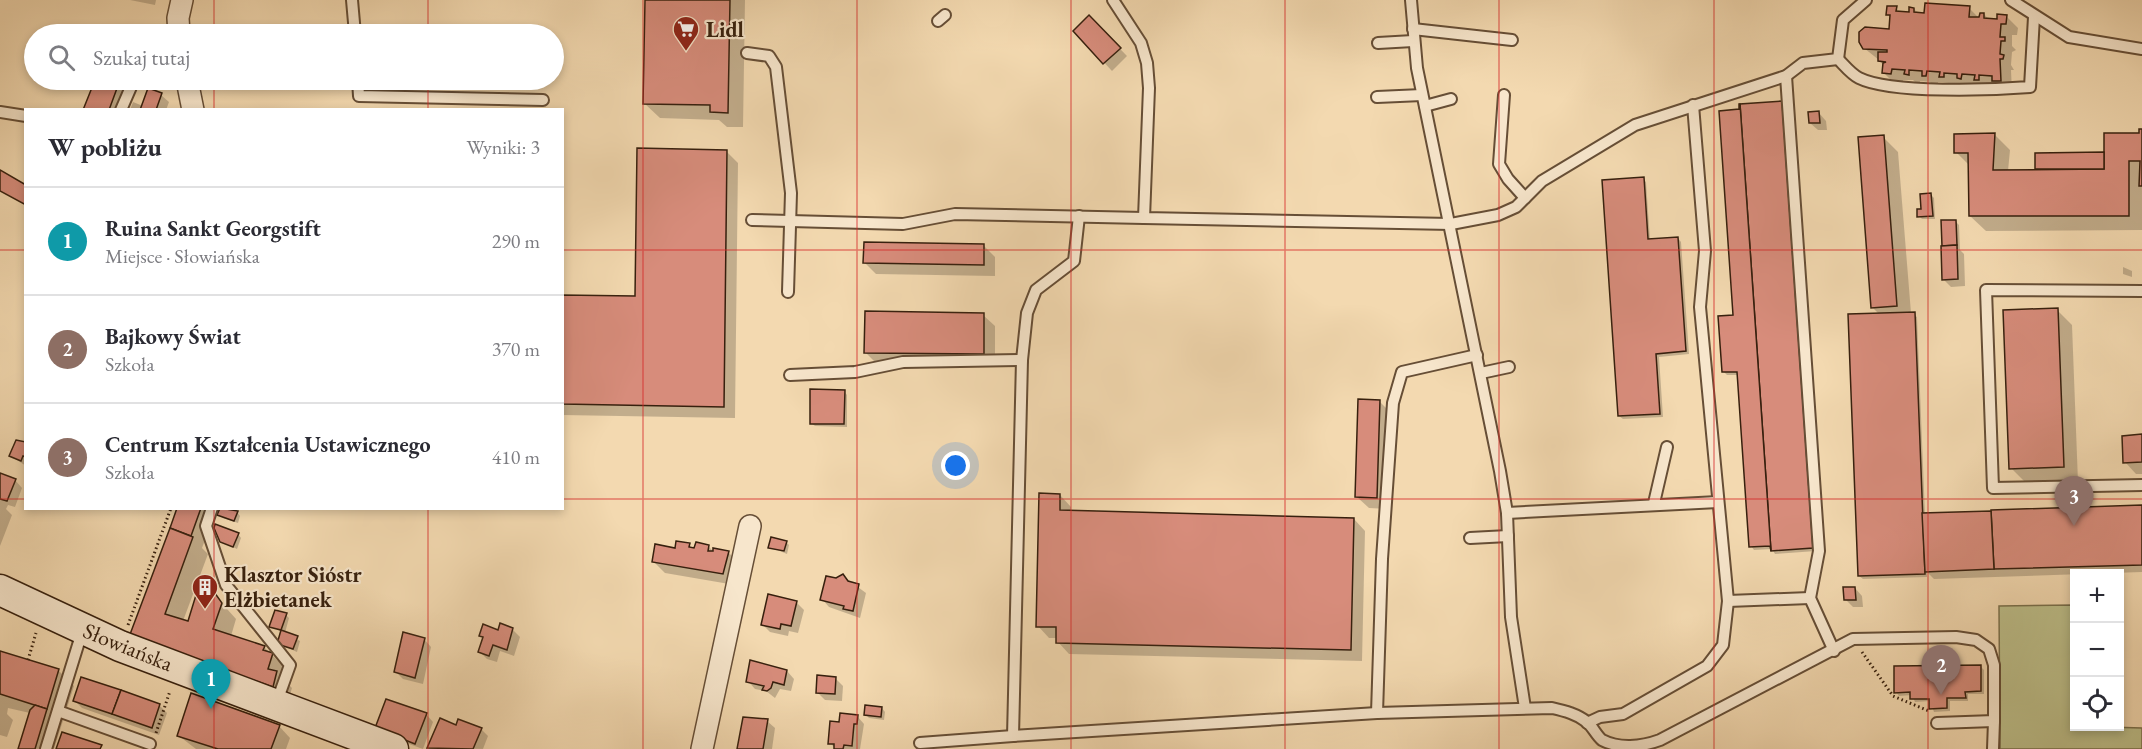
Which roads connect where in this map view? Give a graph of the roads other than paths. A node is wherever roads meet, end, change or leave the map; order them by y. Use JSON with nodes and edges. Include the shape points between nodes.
{"nodes":[{"id":1,"x":182,"y":0,"type":"edge"},
{"id":2,"x":352,"y":0,"type":"edge"},
{"id":3,"x":1113,"y":0,"type":"edge"},
{"id":4,"x":1411,"y":0,"type":"edge"},
{"id":5,"x":1866,"y":0,"type":"edge"},
{"id":6,"x":2011,"y":0,"type":"edge"},
{"id":7,"x":2034,"y":17,"type":"junction"},
{"id":8,"x":178,"y":24,"type":"edge"},
{"id":9,"x":354,"y":24,"type":"edge"},
{"id":10,"x":1413,"y":35,"type":"junction"},
{"id":11,"x":1512,"y":40,"type":"dead end"},
{"id":12,"x":1378,"y":43,"type":"dead end"},
{"id":13,"x":2142,"y":49,"type":"edge"},
{"id":14,"x":747,"y":53,"type":"dead end"},
{"id":15,"x":1838,"y":59,"type":"junction"},
{"id":16,"x":1786,"y":76,"type":"junction"},
{"id":17,"x":130,"y":90,"type":"edge"},
{"id":18,"x":189,"y":90,"type":"edge"},
{"id":19,"x":359,"y":90,"type":"edge"},
{"id":20,"x":1504,"y":94,"type":"dead end"},
{"id":21,"x":1422,"y":95,"type":"junction"},
{"id":22,"x":1377,"y":98,"type":"dead end"},
{"id":23,"x":1451,"y":99,"type":"dead end"},
{"id":24,"x":543,"y":100,"type":"dead end"},
{"id":25,"x":1693,"y":105,"type":"junction"},
{"id":26,"x":1425,"y":106,"type":"junction"},
{"id":27,"x":122,"y":108,"type":"edge"},
{"id":28,"x":193,"y":108,"type":"edge"},
{"id":29,"x":0,"y":112,"type":"edge"},
{"id":30,"x":24,"y":116,"type":"edge"},
{"id":31,"x":1525,"y":198,"type":"junction"},
{"id":32,"x":1079,"y":216,"type":"junction"},
{"id":33,"x":1144,"y":218,"type":"junction"},
{"id":34,"x":752,"y":220,"type":"dead end"},
{"id":35,"x":790,"y":221,"type":"junction"},
{"id":36,"x":1451,"y":224,"type":"junction"},
{"id":37,"x":2142,"y":291,"type":"edge"},
{"id":38,"x":788,"y":292,"type":"dead end"},
{"id":39,"x":1477,"y":356,"type":"junction"},
{"id":40,"x":1022,"y":360,"type":"junction"},
{"id":41,"x":1509,"y":367,"type":"dead end"},
{"id":42,"x":1481,"y":373,"type":"junction"},
{"id":43,"x":790,"y":375,"type":"dead end"},
{"id":44,"x":1667,"y":447,"type":"dead end"},
{"id":45,"x":2142,"y":485,"type":"edge"},
{"id":46,"x":1718,"y":502,"type":"junction"},
{"id":47,"x":1654,"y":503,"type":"junction"},
{"id":48,"x":211,"y":510,"type":"edge"},
{"id":49,"x":1507,"y":513,"type":"junction"},
{"id":50,"x":750,"y":526,"type":"dead end"},
{"id":51,"x":1508,"y":536,"type":"junction"},
{"id":52,"x":1470,"y":537,"type":"dead end"},
{"id":53,"x":0,"y":591,"type":"edge"},
{"id":54,"x":1810,"y":598,"type":"junction"},
{"id":55,"x":1728,"y":602,"type":"junction"},
{"id":56,"x":83,"y":630,"type":"junction"},
{"id":57,"x":1834,"y":651,"type":"junction"},
{"id":58,"x":276,"y":704,"type":"junction"},
{"id":59,"x":1525,"y":708,"type":"junction"},
{"id":60,"x":58,"y":711,"type":"junction"},
{"id":61,"x":1377,"y":714,"type":"junction"},
{"id":62,"x":1994,"y":721,"type":"junction"},
{"id":63,"x":1587,"y":723,"type":"junction"},
{"id":64,"x":1937,"y":723,"type":"road end"},
{"id":65,"x":1013,"y":736,"type":"junction"},
{"id":66,"x":920,"y":743,"type":"dead end"},
{"id":67,"x":150,"y":744,"type":"road end"},
{"id":68,"x":46,"y":749,"type":"edge"},
{"id":69,"x":393,"y":749,"type":"edge"},
{"id":70,"x":702,"y":749,"type":"edge"},
{"id":71,"x":1993,"y":749,"type":"edge"}],
"edges":[{"from":1,"to":8,"type":"street"},
{"from":2,"to":9,"type":"lane"},
{"from":3,"to":33,"type":"lane","via":[[1140,43],[1147,63]]},
{"from":4,"to":10,"type":"lane"},
{"from":5,"to":15,"type":"lane","via":[[1843,20]]},
{"from":6,"to":7,"type":"lane"},
{"from":7,"to":13,"type":"lane","via":[[2069,37]]},
{"from":7,"to":15,"type":"lane","via":[[2030,87],[1992,90],[1880,85],[1857,77]]},
{"from":10,"to":11,"type":"lane"},
{"from":10,"to":12,"type":"lane"},
{"from":10,"to":21,"type":"lane"},
{"from":14,"to":35,"type":"lane","via":[[769,56],[776,67],[788,159]]},
{"from":15,"to":16,"type":"lane","via":[[1803,63]]},
{"from":16,"to":25,"type":"lane"},
{"from":16,"to":54,"type":"lane","via":[[1819,551]]},
{"from":17,"to":27,"type":"lane"},
{"from":18,"to":28,"type":"street"},
{"from":19,"to":24,"type":"lane","via":[[359,96]]},
{"from":20,"to":31,"type":"lane","via":[[1500,164]]},
{"from":21,"to":22,"type":"lane"},
{"from":21,"to":26,"type":"lane"},
{"from":23,"to":26,"type":"lane"},
{"from":25,"to":31,"type":"lane","via":[[1635,125],[1542,181]]},
{"from":25,"to":46,"type":"lane","via":[[1705,251],[1700,307]]},
{"from":26,"to":36,"type":"lane"},
{"from":29,"to":30,"type":"lane"},
{"from":31,"to":36,"type":"lane","via":[[1498,215]]},
{"from":32,"to":33,"type":"lane"},
{"from":32,"to":35,"type":"lane","via":[[955,214],[903,224]]},
{"from":32,"to":40,"type":"lane","via":[[1074,261],[1036,290],[1027,313]]},
{"from":33,"to":36,"type":"lane"},
{"from":34,"to":35,"type":"lane"},
{"from":35,"to":38,"type":"lane"},
{"from":36,"to":39,"type":"lane"},
{"from":37,"to":45,"type":"lane","via":[[1986,290],[1993,488]]},
{"from":39,"to":42,"type":"lane"},
{"from":39,"to":61,"type":"lane","via":[[1402,372],[1393,403]]},
{"from":40,"to":43,"type":"lane","via":[[903,362],[855,372]]},
{"from":40,"to":65,"type":"lane"},
{"from":41,"to":42,"type":"lane"},
{"from":42,"to":49,"type":"lane"},
{"from":44,"to":47,"type":"lane"},
{"from":46,"to":47,"type":"lane"},
{"from":46,"to":55,"type":"lane"},
{"from":47,"to":49,"type":"lane"},
{"from":48,"to":58,"type":"lane","via":[[206,526],[226,585],[290,665]]},
{"from":49,"to":51,"type":"lane"},
{"from":50,"to":70,"type":"street"},
{"from":51,"to":52,"type":"lane"},
{"from":51,"to":59,"type":"lane","via":[[1512,617]]},
{"from":53,"to":56,"type":"street","name":"Słowiańska"},
{"from":54,"to":55,"type":"lane"},
{"from":54,"to":57,"type":"lane"},
{"from":55,"to":63,"type":"lane","via":[[1723,645],[1707,666],[1623,714]]},
{"from":56,"to":58,"type":"street","name":"Słowiańska"},
{"from":56,"to":60,"type":"lane"},
{"from":57,"to":62,"type":"lane","via":[[1853,639],[1976,640],[1989,649],[1994,665]]},
{"from":57,"to":63,"type":"lane","via":[[1637,748],[1617,747],[1603,741]]},
{"from":58,"to":69,"type":"street","name":"Słowiańska","via":[[347,736]]},
{"from":59,"to":61,"type":"lane"},
{"from":59,"to":63,"type":"lane","via":[[1573,713]]},
{"from":60,"to":67,"type":"lane"},
{"from":60,"to":68,"type":"lane"},
{"from":61,"to":65,"type":"lane"},
{"from":62,"to":64,"type":"lane"},
{"from":62,"to":71,"type":"lane"},
{"from":65,"to":66,"type":"lane"}]}
